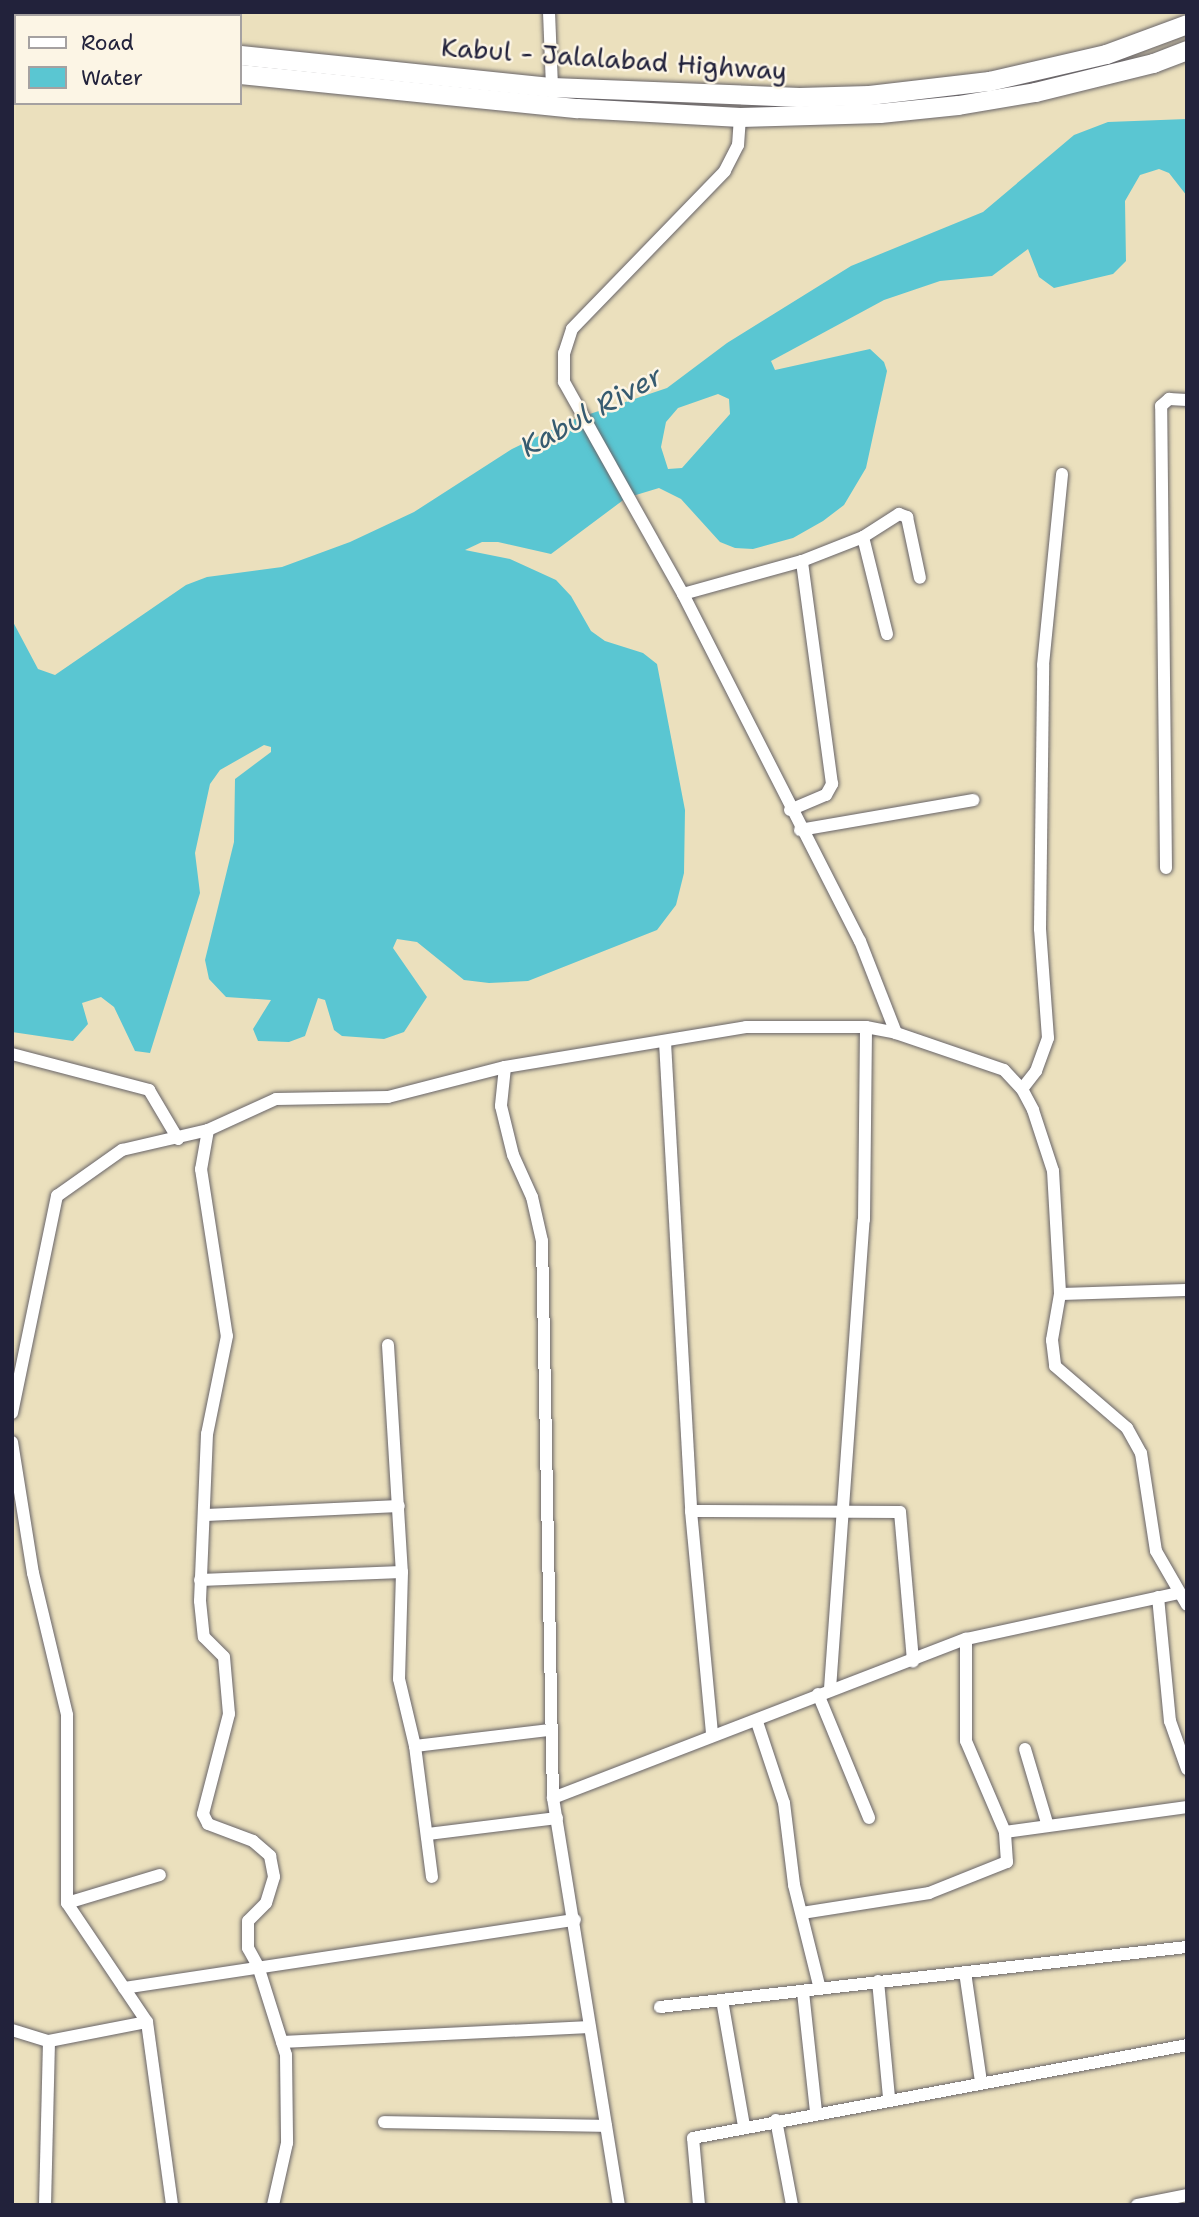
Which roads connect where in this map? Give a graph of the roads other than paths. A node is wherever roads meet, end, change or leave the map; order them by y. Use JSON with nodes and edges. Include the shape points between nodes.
{"nodes":[{"id":1,"x":549,"y":12,"type":"edge"},
{"id":2,"x":1187,"y":24,"type":"edge"},
{"id":3,"x":1187,"y":50,"type":"edge"},
{"id":4,"x":242,"y":55,"type":"edge"},
{"id":5,"x":242,"y":74,"type":"edge"},
{"id":6,"x":552,"y":87,"type":"junction"},
{"id":7,"x":498,"y":91,"type":"junction"},
{"id":8,"x":578,"y":98,"type":"junction"},
{"id":9,"x":699,"y":106,"type":"junction"},
{"id":10,"x":740,"y":117,"type":"junction"},
{"id":11,"x":1187,"y":400,"type":"edge"},
{"id":12,"x":1062,"y":474,"type":"dead end"},
{"id":13,"x":863,"y":537,"type":"junction"},
{"id":14,"x":802,"y":561,"type":"junction"},
{"id":15,"x":920,"y":578,"type":"dead end"},
{"id":16,"x":683,"y":594,"type":"junction"},
{"id":17,"x":887,"y":634,"type":"dead end"},
{"id":18,"x":973,"y":800,"type":"dead end"},
{"id":19,"x":790,"y":810,"type":"junction"},
{"id":20,"x":800,"y":830,"type":"junction"},
{"id":21,"x":1166,"y":868,"type":"dead end"},
{"id":22,"x":866,"y":1027,"type":"junction"},
{"id":23,"x":896,"y":1033,"type":"junction"},
{"id":24,"x":665,"y":1042,"type":"junction"},
{"id":25,"x":12,"y":1054,"type":"edge"},
{"id":26,"x":505,"y":1067,"type":"junction"},
{"id":27,"x":1022,"y":1089,"type":"junction"},
{"id":28,"x":208,"y":1130,"type":"junction"},
{"id":29,"x":177,"y":1139,"type":"junction"},
{"id":30,"x":1187,"y":1290,"type":"edge"},
{"id":31,"x":1060,"y":1294,"type":"junction"},
{"id":32,"x":388,"y":1345,"type":"dead end"},
{"id":33,"x":12,"y":1413,"type":"edge"},
{"id":34,"x":12,"y":1442,"type":"edge"},
{"id":35,"x":399,"y":1506,"type":"junction"},
{"id":36,"x":841,"y":1509,"type":"junction"},
{"id":37,"x":691,"y":1511,"type":"junction"},
{"id":38,"x":206,"y":1515,"type":"junction"},
{"id":39,"x":402,"y":1572,"type":"junction"},
{"id":40,"x":200,"y":1580,"type":"junction"},
{"id":41,"x":1180,"y":1588,"type":"edge"},
{"id":42,"x":1158,"y":1597,"type":"junction"},
{"id":43,"x":1187,"y":1605,"type":"edge"},
{"id":44,"x":965,"y":1639,"type":"junction"},
{"id":45,"x":912,"y":1661,"type":"junction"},
{"id":46,"x":824,"y":1691,"type":"junction"},
{"id":47,"x":757,"y":1722,"type":"junction"},
{"id":48,"x":550,"y":1730,"type":"junction"},
{"id":49,"x":712,"y":1735,"type":"junction"},
{"id":50,"x":415,"y":1746,"type":"junction"},
{"id":51,"x":1025,"y":1749,"type":"dead end"},
{"id":52,"x":1187,"y":1769,"type":"edge"},
{"id":53,"x":553,"y":1798,"type":"junction"},
{"id":54,"x":1187,"y":1807,"type":"edge"},
{"id":55,"x":557,"y":1818,"type":"junction"},
{"id":56,"x":869,"y":1818,"type":"dead end"},
{"id":57,"x":1048,"y":1826,"type":"junction"},
{"id":58,"x":1005,"y":1832,"type":"junction"},
{"id":59,"x":428,"y":1834,"type":"junction"},
{"id":60,"x":160,"y":1875,"type":"dead end"},
{"id":61,"x":432,"y":1877,"type":"dead end"},
{"id":62,"x":68,"y":1903,"type":"junction"},
{"id":63,"x":802,"y":1913,"type":"junction"},
{"id":64,"x":575,"y":1920,"type":"junction"},
{"id":65,"x":1187,"y":1947,"type":"edge"},
{"id":66,"x":258,"y":1966,"type":"junction"},
{"id":67,"x":965,"y":1972,"type":"junction"},
{"id":68,"x":878,"y":1981,"type":"junction"},
{"id":69,"x":124,"y":1987,"type":"junction"},
{"id":70,"x":820,"y":1989,"type":"junction"},
{"id":71,"x":803,"y":1992,"type":"junction"},
{"id":72,"x":722,"y":2000,"type":"junction"},
{"id":73,"x":660,"y":2007,"type":"dead end"},
{"id":74,"x":147,"y":2022,"type":"junction"},
{"id":75,"x":590,"y":2027,"type":"junction"},
{"id":76,"x":12,"y":2030,"type":"edge"},
{"id":77,"x":49,"y":2041,"type":"junction"},
{"id":78,"x":282,"y":2042,"type":"junction"},
{"id":79,"x":1187,"y":2045,"type":"edge"},
{"id":80,"x":981,"y":2082,"type":"junction"},
{"id":81,"x":889,"y":2098,"type":"junction"},
{"id":82,"x":816,"y":2112,"type":"junction"},
{"id":83,"x":776,"y":2120,"type":"junction"},
{"id":84,"x":384,"y":2122,"type":"dead end"},
{"id":85,"x":606,"y":2126,"type":"junction"},
{"id":86,"x":744,"y":2126,"type":"junction"},
{"id":87,"x":1187,"y":2195,"type":"edge"},
{"id":88,"x":45,"y":2205,"type":"edge"},
{"id":89,"x":172,"y":2205,"type":"edge"},
{"id":90,"x":273,"y":2205,"type":"edge"},
{"id":91,"x":619,"y":2205,"type":"edge"},
{"id":92,"x":699,"y":2205,"type":"edge"},
{"id":93,"x":792,"y":2205,"type":"edge"},
{"id":94,"x":1137,"y":2205,"type":"edge"}],
"edges":[{"from":1,"to":6,"type":"street"},
{"from":2,"to":9,"type":"highway","name":"Kabul - Jalalabad Highway","via":[[1106,54],[989,81],[869,95]]},
{"from":3,"to":10,"type":"highway","name":"Kabul - Jalalabad Highway","via":[[1088,79],[958,105],[880,113]]},
{"from":4,"to":7,"type":"highway","name":"Kabul - Jalalabad Highway"},
{"from":5,"to":7,"type":"highway","name":"Kabul - Jalalabad Highway"},
{"from":6,"to":7,"type":"highway","name":"Kabul - Jalalabad Highway"},
{"from":6,"to":8,"type":"highway","name":"Kabul - Jalalabad Highway"},
{"from":7,"to":8,"type":"highway","name":"Kabul - Jalalabad Highway"},
{"from":8,"to":9,"type":"highway","name":"Kabul - Jalalabad Highway"},
{"from":9,"to":10,"type":"highway","name":"Kabul - Jalalabad Highway"},
{"from":10,"to":16,"type":"street","via":[[736,152],[725,171],[572,329],[564,353],[564,382],[575,407]]},
{"from":11,"to":21,"type":"street","via":[[1169,399],[1161,406]]},
{"from":12,"to":27,"type":"street","via":[[1044,665],[1040,929],[1048,1038],[1037,1071]]},
{"from":13,"to":14,"type":"street"},
{"from":13,"to":15,"type":"street","via":[[903,514]]},
{"from":13,"to":17,"type":"street"},
{"from":14,"to":16,"type":"street"},
{"from":14,"to":19,"type":"street","via":[[832,784],[826,795]]},
{"from":16,"to":19,"type":"street"},
{"from":18,"to":20,"type":"street"},
{"from":19,"to":20,"type":"street"},
{"from":20,"to":23,"type":"street","via":[[860,941]]},
{"from":22,"to":23,"type":"street"},
{"from":22,"to":24,"type":"street","via":[[746,1027]]},
{"from":22,"to":36,"type":"street","via":[[864,1220]]},
{"from":23,"to":27,"type":"street","via":[[1004,1070]]},
{"from":24,"to":26,"type":"street"},
{"from":24,"to":37,"type":"street"},
{"from":25,"to":29,"type":"street","via":[[149,1090]]},
{"from":26,"to":28,"type":"street","via":[[388,1097],[276,1099]]},
{"from":26,"to":48,"type":"street","via":[[501,1106],[542,1241]]},
{"from":27,"to":31,"type":"street","via":[[1053,1171]]},
{"from":28,"to":29,"type":"street"},
{"from":28,"to":38,"type":"street","via":[[201,1169],[227,1336],[207,1434]]},
{"from":29,"to":33,"type":"street","via":[[122,1150],[58,1196]]},
{"from":30,"to":31,"type":"street"},
{"from":31,"to":41,"type":"street","via":[[1052,1340],[1055,1366],[1127,1428],[1141,1452],[1156,1551]]},
{"from":32,"to":35,"type":"street"},
{"from":34,"to":62,"type":"street","via":[[33,1573],[67,1715]]},
{"from":35,"to":38,"type":"street"},
{"from":35,"to":39,"type":"street"},
{"from":36,"to":37,"type":"street"},
{"from":36,"to":45,"type":"street","via":[[903,1514]]},
{"from":36,"to":46,"type":"street"},
{"from":37,"to":49,"type":"street"},
{"from":38,"to":40,"type":"street"},
{"from":39,"to":40,"type":"street"},
{"from":39,"to":50,"type":"street","via":[[399,1679]]},
{"from":40,"to":66,"type":"street","via":[[205,1637],[224,1657],[229,1679],[229,1714],[204,1814],[208,1824],[253,1841],[270,1856],[274,1877],[265,1903],[248,1921],[248,1948]]},
{"from":41,"to":42,"type":"street"},
{"from":41,"to":43,"type":"street"},
{"from":42,"to":44,"type":"street"},
{"from":42,"to":52,"type":"street","via":[[1170,1721]]},
{"from":44,"to":45,"type":"street"},
{"from":44,"to":58,"type":"street","via":[[966,1741]]},
{"from":45,"to":46,"type":"street"},
{"from":46,"to":47,"type":"street"},
{"from":46,"to":56,"type":"street"},
{"from":47,"to":49,"type":"street"},
{"from":47,"to":63,"type":"street","via":[[785,1803]]},
{"from":48,"to":50,"type":"street"},
{"from":48,"to":53,"type":"street"},
{"from":49,"to":53,"type":"street"},
{"from":50,"to":59,"type":"street"},
{"from":51,"to":57,"type":"street"},
{"from":53,"to":55,"type":"street"},
{"from":54,"to":57,"type":"street"},
{"from":55,"to":59,"type":"street"},
{"from":55,"to":64,"type":"street"},
{"from":57,"to":58,"type":"street"},
{"from":58,"to":63,"type":"street","via":[[1009,1857],[1002,1867],[929,1893]]},
{"from":59,"to":61,"type":"street"},
{"from":60,"to":62,"type":"street"},
{"from":62,"to":69,"type":"street"},
{"from":63,"to":70,"type":"street"},
{"from":64,"to":66,"type":"street"},
{"from":64,"to":75,"type":"street"},
{"from":65,"to":67,"type":"street"},
{"from":66,"to":69,"type":"street"},
{"from":66,"to":78,"type":"street"},
{"from":67,"to":68,"type":"street"},
{"from":67,"to":80,"type":"street"},
{"from":68,"to":70,"type":"street"},
{"from":68,"to":81,"type":"street"},
{"from":69,"to":74,"type":"street"},
{"from":70,"to":71,"type":"street"},
{"from":71,"to":72,"type":"street"},
{"from":71,"to":82,"type":"street"},
{"from":72,"to":73,"type":"street"},
{"from":72,"to":86,"type":"street"},
{"from":74,"to":77,"type":"street"},
{"from":74,"to":89,"type":"street"},
{"from":75,"to":78,"type":"street"},
{"from":75,"to":85,"type":"street"},
{"from":76,"to":77,"type":"street"},
{"from":77,"to":88,"type":"street"},
{"from":78,"to":90,"type":"street","via":[[289,2115]]},
{"from":79,"to":80,"type":"street"},
{"from":80,"to":81,"type":"street"},
{"from":81,"to":82,"type":"street"},
{"from":82,"to":83,"type":"street"},
{"from":83,"to":86,"type":"street"},
{"from":83,"to":93,"type":"street"},
{"from":84,"to":85,"type":"street"},
{"from":85,"to":91,"type":"street"},
{"from":86,"to":92,"type":"street","via":[[693,2138]]},
{"from":87,"to":94,"type":"street"}]}
